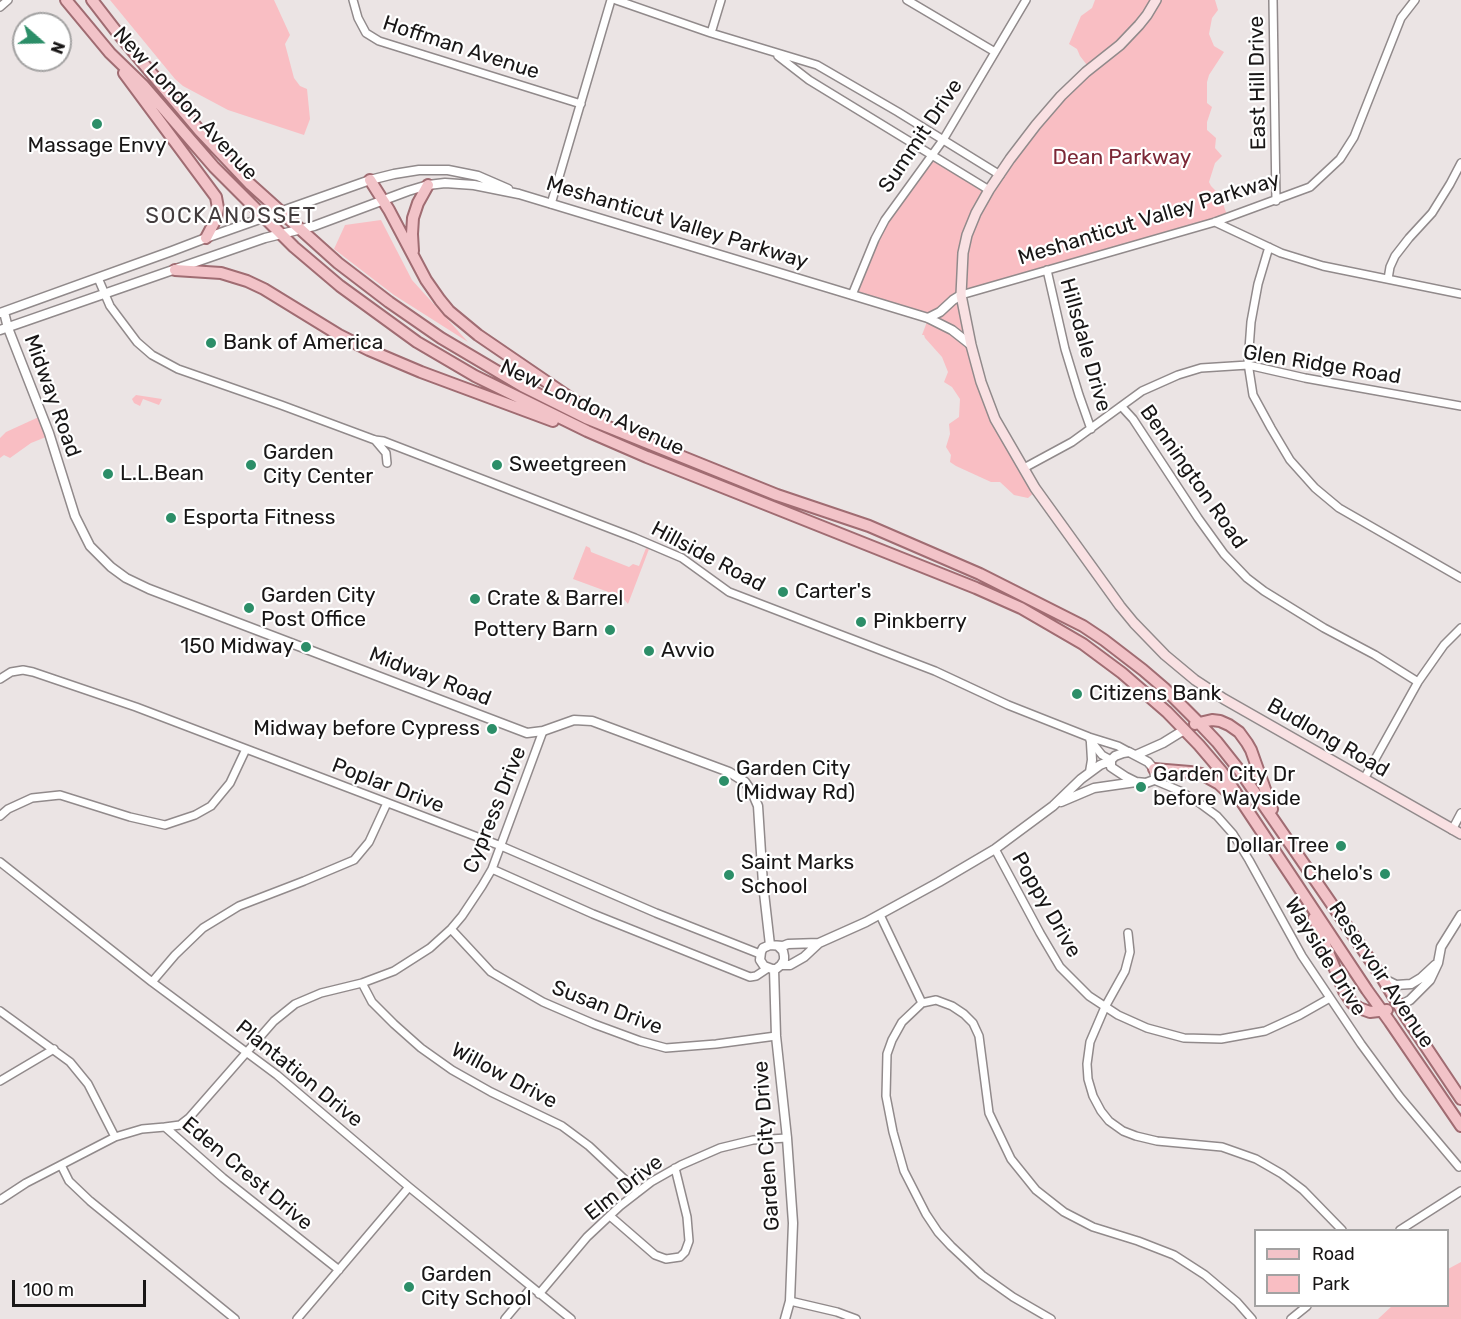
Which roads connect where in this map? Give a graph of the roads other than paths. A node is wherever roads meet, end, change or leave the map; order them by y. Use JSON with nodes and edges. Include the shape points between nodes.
{"nodes":[{"id":1,"x":8,"y":0,"type":"edge"},
{"id":2,"x":66,"y":0,"type":"edge"},
{"id":3,"x":92,"y":0,"type":"edge"},
{"id":4,"x":353,"y":0,"type":"edge"},
{"id":5,"x":611,"y":0,"type":"edge"},
{"id":6,"x":616,"y":0,"type":"edge"},
{"id":7,"x":722,"y":0,"type":"edge"},
{"id":8,"x":907,"y":0,"type":"edge"},
{"id":9,"x":1026,"y":0,"type":"edge"},
{"id":10,"x":1156,"y":0,"type":"edge"},
{"id":11,"x":1273,"y":0,"type":"edge"},
{"id":12,"x":1408,"y":0,"type":"edge"},
{"id":13,"x":1415,"y":0,"type":"edge"},
{"id":14,"x":0,"y":7,"type":"edge"},
{"id":15,"x":1401,"y":18,"type":"junction"},
{"id":16,"x":711,"y":33,"type":"junction"},
{"id":17,"x":995,"y":52,"type":"junction"},
{"id":18,"x":110,"y":53,"type":"junction"},
{"id":19,"x":774,"y":53,"type":"junction"},
{"id":20,"x":581,"y":104,"type":"junction"},
{"id":21,"x":943,"y":140,"type":"junction"},
{"id":22,"x":932,"y":154,"type":"junction"},
{"id":23,"x":1461,"y":163,"type":"edge"},
{"id":24,"x":1000,"y":175,"type":"junction"},
{"id":25,"x":370,"y":180,"type":"junction"},
{"id":26,"x":428,"y":185,"type":"junction"},
{"id":27,"x":989,"y":190,"type":"junction"},
{"id":28,"x":519,"y":194,"type":"junction"},
{"id":29,"x":383,"y":200,"type":"junction"},
{"id":30,"x":1276,"y":201,"type":"junction"},
{"id":31,"x":551,"y":204,"type":"junction"},
{"id":32,"x":280,"y":212,"type":"junction"},
{"id":33,"x":264,"y":218,"type":"junction"},
{"id":34,"x":1215,"y":222,"type":"junction"},
{"id":35,"x":300,"y":230,"type":"junction"},
{"id":36,"x":281,"y":234,"type":"junction"},
{"id":37,"x":206,"y":237,"type":"junction"},
{"id":38,"x":1269,"y":247,"type":"junction"},
{"id":39,"x":414,"y":258,"type":"junction"},
{"id":40,"x":175,"y":270,"type":"junction"},
{"id":41,"x":1047,"y":270,"type":"junction"},
{"id":42,"x":98,"y":278,"type":"junction"},
{"id":43,"x":1388,"y":279,"type":"junction"},
{"id":44,"x":105,"y":294,"type":"junction"},
{"id":45,"x":1461,"y":294,"type":"edge"},
{"id":46,"x":852,"y":295,"type":"junction"},
{"id":47,"x":961,"y":295,"type":"junction"},
{"id":48,"x":2,"y":313,"type":"edge"},
{"id":49,"x":928,"y":318,"type":"junction"},
{"id":50,"x":4,"y":329,"type":"edge"},
{"id":51,"x":971,"y":345,"type":"junction"},
{"id":52,"x":1248,"y":366,"type":"junction"},
{"id":53,"x":1122,"y":406,"type":"junction"},
{"id":54,"x":1461,"y":406,"type":"edge"},
{"id":55,"x":1091,"y":429,"type":"junction"},
{"id":56,"x":587,"y":431,"type":"junction"},
{"id":57,"x":619,"y":432,"type":"junction"},
{"id":58,"x":375,"y":440,"type":"junction"},
{"id":59,"x":387,"y":463,"type":"dead end"},
{"id":60,"x":1024,"y":468,"type":"junction"},
{"id":61,"x":1461,"y":578,"type":"edge"},
{"id":62,"x":1461,"y":628,"type":"edge"},
{"id":63,"x":0,"y":679,"type":"edge"},
{"id":64,"x":1419,"y":682,"type":"junction"},
{"id":65,"x":1198,"y":723,"type":"junction"},
{"id":66,"x":1184,"y":730,"type":"junction"},
{"id":67,"x":543,"y":731,"type":"junction"},
{"id":68,"x":1090,"y":740,"type":"junction"},
{"id":69,"x":246,"y":749,"type":"junction"},
{"id":70,"x":1133,"y":753,"type":"junction"},
{"id":71,"x":1111,"y":761,"type":"junction"},
{"id":72,"x":1090,"y":772,"type":"junction"},
{"id":73,"x":1154,"y":775,"type":"junction"},
{"id":74,"x":1364,"y":779,"type":"junction"},
{"id":75,"x":1136,"y":782,"type":"junction"},
{"id":76,"x":387,"y":803,"type":"junction"},
{"id":77,"x":1053,"y":806,"type":"junction"},
{"id":78,"x":1248,"y":812,"type":"junction"},
{"id":79,"x":1461,"y":813,"type":"edge"},
{"id":80,"x":0,"y":816,"type":"edge"},
{"id":81,"x":1278,"y":826,"type":"junction"},
{"id":82,"x":1457,"y":832,"type":"edge"},
{"id":83,"x":501,"y":846,"type":"junction"},
{"id":84,"x":995,"y":849,"type":"junction"},
{"id":85,"x":0,"y":862,"type":"edge"},
{"id":86,"x":492,"y":869,"type":"junction"},
{"id":87,"x":1307,"y":901,"type":"junction"},
{"id":88,"x":879,"y":915,"type":"junction"},
{"id":89,"x":1461,"y":915,"type":"edge"},
{"id":90,"x":451,"y":928,"type":"junction"},
{"id":91,"x":1128,"y":933,"type":"dead end"},
{"id":92,"x":819,"y":943,"type":"junction"},
{"id":93,"x":774,"y":945,"type":"junction"},
{"id":94,"x":760,"y":954,"type":"junction"},
{"id":95,"x":1438,"y":963,"type":"junction"},
{"id":96,"x":774,"y":968,"type":"junction"},
{"id":97,"x":1381,"y":976,"type":"junction"},
{"id":98,"x":152,"y":982,"type":"junction"},
{"id":99,"x":362,"y":983,"type":"junction"},
{"id":100,"x":1330,"y":998,"type":"junction"},
{"id":101,"x":922,"y":1003,"type":"junction"},
{"id":102,"x":1399,"y":1006,"type":"junction"},
{"id":103,"x":1105,"y":1007,"type":"junction"},
{"id":104,"x":0,"y":1011,"type":"edge"},
{"id":105,"x":1383,"y":1011,"type":"junction"},
{"id":106,"x":776,"y":1036,"type":"junction"},
{"id":107,"x":54,"y":1049,"type":"junction"},
{"id":108,"x":247,"y":1052,"type":"junction"},
{"id":109,"x":0,"y":1080,"type":"edge"},
{"id":110,"x":1460,"y":1093,"type":"edge"},
{"id":111,"x":1461,"y":1126,"type":"edge"},
{"id":112,"x":165,"y":1127,"type":"junction"},
{"id":113,"x":115,"y":1137,"type":"junction"},
{"id":114,"x":787,"y":1138,"type":"junction"},
{"id":115,"x":61,"y":1165,"type":"junction"},
{"id":116,"x":1460,"y":1167,"type":"edge"},
{"id":117,"x":675,"y":1168,"type":"junction"},
{"id":118,"x":409,"y":1186,"type":"junction"},
{"id":119,"x":1461,"y":1191,"type":"edge"},
{"id":120,"x":638,"y":1192,"type":"junction"},
{"id":121,"x":0,"y":1200,"type":"edge"},
{"id":122,"x":610,"y":1216,"type":"junction"},
{"id":123,"x":1340,"y":1229,"type":"edge"},
{"id":124,"x":1402,"y":1229,"type":"edge"},
{"id":125,"x":339,"y":1270,"type":"junction"},
{"id":126,"x":531,"y":1288,"type":"junction"},
{"id":127,"x":539,"y":1294,"type":"junction"},
{"id":128,"x":790,"y":1301,"type":"junction"},
{"id":129,"x":1305,"y":1307,"type":"edge"},
{"id":130,"x":235,"y":1319,"type":"edge"},
{"id":131,"x":297,"y":1319,"type":"edge"},
{"id":132,"x":505,"y":1319,"type":"edge"},
{"id":133,"x":571,"y":1319,"type":"edge"},
{"id":134,"x":785,"y":1319,"type":"edge"},
{"id":135,"x":856,"y":1319,"type":"edge"},
{"id":136,"x":1051,"y":1319,"type":"edge"},
{"id":137,"x":1252,"y":1319,"type":"edge"},
{"id":138,"x":1291,"y":1319,"type":"edge"}],
"edges":[{"from":1,"to":14,"type":"street"},
{"from":2,"to":18,"type":"main road","name":"New London Avenue"},
{"from":3,"to":32,"type":"main road","name":"New London Avenue","via":[[199,130]]},
{"from":4,"to":20,"type":"street","name":"Hoffman Avenue","via":[[366,33],[379,41]]},
{"from":5,"to":20,"type":"street"},
{"from":6,"to":16,"type":"street"},
{"from":7,"to":16,"type":"street"},
{"from":8,"to":17,"type":"street"},
{"from":9,"to":17,"type":"street","name":"Summit Drive"},
{"from":10,"to":24,"type":"main road","via":[[1139,26],[1061,96]]},
{"from":11,"to":30,"type":"street","name":"East Hill Drive"},
{"from":12,"to":15,"type":"street"},
{"from":13,"to":15,"type":"street","name":"Meshanticut Valley Parkway"},
{"from":15,"to":30,"type":"street","name":"Meshanticut Valley Parkway","via":[[1354,137],[1340,159],[1310,187]]},
{"from":16,"to":19,"type":"street"},
{"from":17,"to":21,"type":"street","name":"Summit Drive"},
{"from":18,"to":33,"type":"main road","name":"New London Avenue"},
{"from":18,"to":37,"type":"main road","via":[[216,197],[216,219]]},
{"from":19,"to":21,"type":"street","via":[[817,65]]},
{"from":19,"to":22,"type":"street","via":[[809,80]]},
{"from":20,"to":31,"type":"street"},
{"from":21,"to":22,"type":"street","name":"Summit Drive"},
{"from":21,"to":24,"type":"street"},
{"from":22,"to":27,"type":"street"},
{"from":22,"to":46,"type":"street","name":"Summit Drive","via":[[880,229]]},
{"from":23,"to":43,"type":"street","via":[[1432,213],[1395,256]]},
{"from":24,"to":27,"type":"main road"},
{"from":25,"to":28,"type":"street","name":"Meshanticut Valley Parkway","via":[[406,172],[447,170],[478,176]]},
{"from":25,"to":29,"type":"main road"},
{"from":25,"to":32,"type":"street","name":"Meshanticut Valley Parkway"},
{"from":26,"to":28,"type":"street","name":"Meshanticut Valley Parkway","via":[[464,184]]},
{"from":26,"to":29,"type":"street","name":"Meshanticut Valley Parkway"},
{"from":26,"to":39,"type":"main road","via":[[413,218]]},
{"from":27,"to":47,"type":"main road","via":[[967,235]]},
{"from":28,"to":31,"type":"street","name":"Meshanticut Valley Parkway"},
{"from":29,"to":35,"type":"street","name":"Meshanticut Valley Parkway"},
{"from":29,"to":39,"type":"main road"},
{"from":30,"to":34,"type":"street","name":"Meshanticut Valley Parkway"},
{"from":31,"to":46,"type":"street","name":"Meshanticut Valley Parkway"},
{"from":32,"to":33,"type":"street","name":"Meshanticut Valley Parkway"},
{"from":32,"to":35,"type":"main road","name":"New London Avenue"},
{"from":33,"to":36,"type":"main road","name":"New London Avenue"},
{"from":33,"to":37,"type":"street","name":"Meshanticut Valley Parkway"},
{"from":34,"to":38,"type":"street"},
{"from":34,"to":41,"type":"street","name":"Meshanticut Valley Parkway"},
{"from":35,"to":36,"type":"street","name":"Meshanticut Valley Parkway"},
{"from":35,"to":57,"type":"main road","name":"New London Avenue","via":[[363,283],[441,338],[552,402]]},
{"from":36,"to":40,"type":"street","name":"Meshanticut Valley Parkway"},
{"from":36,"to":56,"type":"main road","name":"New London Avenue","via":[[340,286],[417,342],[475,376]]},
{"from":37,"to":42,"type":"street","name":"Meshanticut Valley Parkway"},
{"from":38,"to":43,"type":"street","via":[[1323,266]]},
{"from":38,"to":52,"type":"street","via":[[1251,322]]},
{"from":39,"to":57,"type":"main road","via":[[432,290],[458,319]]},
{"from":40,"to":44,"type":"street","name":"Meshanticut Valley Parkway"},
{"from":40,"to":56,"type":"main road","via":[[213,272],[247,281],[369,350]]},
{"from":41,"to":47,"type":"street","name":"Meshanticut Valley Parkway"},
{"from":41,"to":55,"type":"street","name":"Hillsdale Drive","via":[[1065,349]]},
{"from":42,"to":44,"type":"street","name":"Hillside Road"},
{"from":42,"to":48,"type":"street","name":"Meshanticut Valley Parkway"},
{"from":43,"to":45,"type":"street"},
{"from":44,"to":50,"type":"street","name":"Meshanticut Valley Parkway"},
{"from":44,"to":58,"type":"street","name":"Hillside Road","via":[[136,342],[159,359]]},
{"from":46,"to":49,"type":"street","name":"Meshanticut Valley Parkway"},
{"from":47,"to":49,"type":"street"},
{"from":47,"to":51,"type":"main road"},
{"from":48,"to":50,"type":"street","name":"Midway Road"},
{"from":49,"to":51,"type":"street"},
{"from":50,"to":67,"type":"street","name":"Midway Road","via":[[49,433],[75,516],[90,546],[111,567],[149,589],[456,707],[527,733]]},
{"from":51,"to":60,"type":"main road","via":[[995,419]]},
{"from":52,"to":53,"type":"street","name":"Glen Ridge Road","via":[[1201,368],[1178,375],[1142,391]]},
{"from":52,"to":54,"type":"street","name":"Glen Ridge Road"},
{"from":52,"to":61,"type":"street","via":[[1257,403],[1290,460],[1315,488],[1339,508]]},
{"from":53,"to":55,"type":"street","name":"Glen Ridge Road"},
{"from":53,"to":64,"type":"street","name":"Bennington Road","via":[[1224,554],[1247,578]]},
{"from":55,"to":60,"type":"street","name":"Glen Ridge Road"},
{"from":56,"to":66,"type":"main road","name":"New London Avenue","via":[[1021,608],[1104,659]]},
{"from":57,"to":65,"type":"main road","name":"New London Avenue","via":[[777,495],[868,526],[1004,585],[1104,640],[1150,676]]},
{"from":58,"to":59,"type":"street","via":[[386,453]]},
{"from":58,"to":68,"type":"street","name":"Hillside Road","via":[[635,538],[682,558],[729,592],[935,671]]},
{"from":60,"to":74,"type":"main road","name":"Budlong Road","via":[[1119,606],[1147,638],[1180,668],[1224,699]]},
{"from":62,"to":64,"type":"street"},
{"from":63,"to":69,"type":"street","name":"Poplar Drive","via":[[11,672],[33,672]]},
{"from":64,"to":74,"type":"street"},
{"from":65,"to":66,"type":"main road"},
{"from":65,"to":81,"type":"main road","name":"Reservoir Avenue","via":[[1240,771]]},
{"from":65,"to":81,"type":"main road","via":[[1225,723],[1243,737]]},
{"from":66,"to":70,"type":"street","via":[[1163,743]]},
{"from":66,"to":78,"type":"main road","name":"Reservoir Avenue","via":[[1222,772]]},
{"from":67,"to":83,"type":"street","name":"Cypress Drive"},
{"from":67,"to":93,"type":"street","name":"Midway Road","via":[[574,720],[592,721],[729,772],[745,782],[758,806],[766,920]]},
{"from":68,"to":70,"type":"street","name":"Hillside Road"},
{"from":68,"to":71,"type":"street","name":"Hillside Road"},
{"from":68,"to":72,"type":"street"},
{"from":69,"to":76,"type":"street","name":"Poplar Drive"},
{"from":69,"to":80,"type":"street","via":[[230,783],[211,806],[165,825],[60,795],[32,798]]},
{"from":70,"to":71,"type":"street","via":[[1115,756]]},
{"from":70,"to":73,"type":"street","via":[[1148,762]]},
{"from":71,"to":72,"type":"street"},
{"from":71,"to":75,"type":"street","via":[[1111,767]]},
{"from":72,"to":77,"type":"street"},
{"from":73,"to":75,"type":"street","via":[[1146,783]]},
{"from":73,"to":78,"type":"main road","via":[[1201,774],[1219,784]]},
{"from":73,"to":100,"type":"street","name":"Wayside Drive","via":[[1217,816],[1233,834]]},
{"from":74,"to":82,"type":"main road","name":"Budlong Road"},
{"from":75,"to":77,"type":"street","via":[[1094,788]]},
{"from":76,"to":83,"type":"street","name":"Poplar Drive"},
{"from":76,"to":98,"type":"street","via":[[369,842],[354,860],[239,906],[203,928]]},
{"from":77,"to":84,"type":"street"},
{"from":78,"to":87,"type":"main road","name":"Reservoir Avenue"},
{"from":79,"to":82,"type":"street"},
{"from":81,"to":97,"type":"main road","name":"Reservoir Avenue"},
{"from":83,"to":86,"type":"street","name":"Cypress Drive"},
{"from":83,"to":94,"type":"street","name":"Poplar Drive","via":[[656,914]]},
{"from":84,"to":88,"type":"street"},
{"from":84,"to":103,"type":"street","name":"Poppy Drive","via":[[1060,967]]},
{"from":85,"to":98,"type":"street","name":"Plantation Drive"},
{"from":86,"to":90,"type":"street","name":"Cypress Drive"},
{"from":86,"to":96,"type":"street","via":[[750,977]]},
{"from":87,"to":105,"type":"main road","name":"Reservoir Avenue"},
{"from":87,"to":105,"type":"main road","via":[[1352,1003],[1370,1012]]},
{"from":88,"to":92,"type":"street"},
{"from":88,"to":101,"type":"street"},
{"from":89,"to":95,"type":"street","via":[[1441,947]]},
{"from":90,"to":99,"type":"street","name":"Cypress Drive","via":[[430,948],[393,971]]},
{"from":90,"to":106,"type":"street","name":"Susan Drive","via":[[491,972],[543,1002],[640,1041],[666,1048]]},
{"from":91,"to":103,"type":"street","via":[[1130,952],[1125,971]]},
{"from":92,"to":93,"type":"street"},
{"from":92,"to":96,"type":"street","via":[[790,965]]},
{"from":93,"to":94,"type":"street","via":[[763,948]]},
{"from":93,"to":96,"type":"street","name":"Garden City Drive","via":[[783,951],[784,960]]},
{"from":94,"to":96,"type":"street","name":"Garden City Drive","via":[[762,963]]},
{"from":95,"to":97,"type":"street","via":[[1411,984],[1396,985]]},
{"from":95,"to":102,"type":"street","via":[[1425,986]]},
{"from":96,"to":106,"type":"street","name":"Garden City Drive"},
{"from":97,"to":102,"type":"main road","name":"Reservoir Avenue"},
{"from":98,"to":108,"type":"street","name":"Plantation Drive"},
{"from":99,"to":108,"type":"street","name":"Cypress Drive","via":[[321,993],[295,1005],[274,1021]]},
{"from":99,"to":120,"type":"street","name":"Willow Drive","via":[[372,1002],[421,1048],[491,1092],[562,1126]]},
{"from":100,"to":103,"type":"street","name":"Poppy Drive","via":[[1264,1031],[1221,1039],[1184,1038],[1147,1028]]},
{"from":100,"to":116,"type":"street","name":"Wayside Drive","via":[[1400,1097]]},
{"from":101,"to":136,"type":"street","via":[[902,1022],[887,1054],[886,1096],[904,1171],[926,1214],[951,1246],[982,1275]]},
{"from":101,"to":137,"type":"street","via":[[936,1000],[952,1006],[973,1023],[979,1036],[989,1113],[1011,1159],[1036,1190],[1064,1212],[1093,1227],[1174,1256],[1204,1275]]},
{"from":102,"to":105,"type":"main road"},
{"from":102,"to":110,"type":"main road","name":"Reservoir Avenue"},
{"from":103,"to":123,"type":"street","via":[[1090,1042],[1087,1064],[1093,1096],[1109,1121],[1136,1136],[1222,1147],[1256,1159],[1303,1190]]},
{"from":104,"to":107,"type":"street"},
{"from":105,"to":111,"type":"main road","name":"Reservoir Avenue"},
{"from":106,"to":114,"type":"street","name":"Garden City Drive"},
{"from":107,"to":109,"type":"street"},
{"from":107,"to":113,"type":"street","via":[[88,1084]]},
{"from":108,"to":112,"type":"street","name":"Cypress Drive","via":[[189,1118],[180,1125]]},
{"from":108,"to":118,"type":"street","name":"Plantation Drive"},
{"from":112,"to":113,"type":"street","name":"Eden Crest Drive"},
{"from":112,"to":125,"type":"street","name":"Eden Crest Drive"},
{"from":113,"to":115,"type":"street","name":"Eden Crest Drive"},
{"from":114,"to":117,"type":"street","name":"Elm Drive","via":[[753,1140],[720,1148]]},
{"from":114,"to":128,"type":"street","name":"Garden City Drive","via":[[793,1223]]},
{"from":115,"to":121,"type":"street","name":"Eden Crest Drive"},
{"from":115,"to":130,"type":"street","via":[[69,1180],[90,1201]]},
{"from":117,"to":120,"type":"street","name":"Elm Drive"},
{"from":117,"to":122,"type":"street","via":[[689,1241],[680,1257],[666,1259],[655,1255]]},
{"from":118,"to":125,"type":"street"},
{"from":118,"to":126,"type":"street","name":"Plantation Drive"},
{"from":119,"to":124,"type":"street"},
{"from":120,"to":122,"type":"street","name":"Elm Drive"},
{"from":122,"to":127,"type":"street","name":"Elm Drive"},
{"from":125,"to":131,"type":"street"},
{"from":126,"to":127,"type":"street","name":"Plantation Drive"},
{"from":126,"to":132,"type":"street"},
{"from":127,"to":133,"type":"street","name":"Plantation Drive"},
{"from":128,"to":134,"type":"street","name":"Garden City Drive"},
{"from":128,"to":135,"type":"street"},
{"from":129,"to":138,"type":"street"}]}
